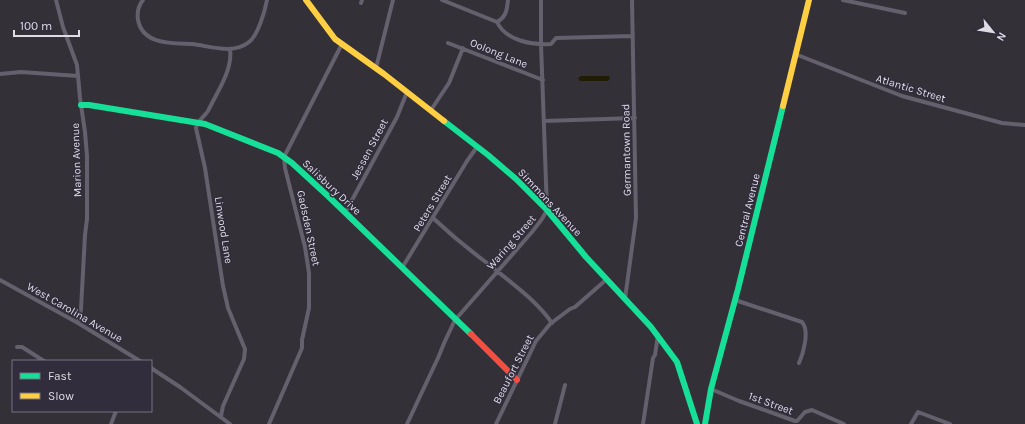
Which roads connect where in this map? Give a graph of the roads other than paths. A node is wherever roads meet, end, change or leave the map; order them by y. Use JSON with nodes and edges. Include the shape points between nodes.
{"nodes":[{"id":1,"x":56,"y":0,"type":"edge"},
{"id":2,"x":143,"y":0,"type":"edge"},
{"id":3,"x":267,"y":0,"type":"edge"},
{"id":4,"x":306,"y":0,"type":"edge"},
{"id":5,"x":393,"y":0,"type":"edge"},
{"id":6,"x":442,"y":0,"type":"edge"},
{"id":7,"x":508,"y":0,"type":"edge"},
{"id":8,"x":541,"y":0,"type":"edge"},
{"id":9,"x":632,"y":0,"type":"edge"},
{"id":10,"x":809,"y":0,"type":"edge"},
{"id":11,"x":843,"y":0,"type":"edge"},
{"id":12,"x":905,"y":13,"type":"dead end"},
{"id":13,"x":497,"y":22,"type":"junction"},
{"id":14,"x":633,"y":36,"type":"junction"},
{"id":15,"x":448,"y":43,"type":"dead end"},
{"id":16,"x":342,"y":44,"type":"junction"},
{"id":17,"x":541,"y":44,"type":"junction"},
{"id":18,"x":462,"y":48,"type":"junction"},
{"id":19,"x":230,"y":49,"type":"junction"},
{"id":20,"x":796,"y":54,"type":"junction"},
{"id":21,"x":376,"y":68,"type":"junction"},
{"id":22,"x":0,"y":74,"type":"edge"},
{"id":23,"x":78,"y":76,"type":"junction"},
{"id":24,"x":543,"y":80,"type":"junction"},
{"id":25,"x":407,"y":92,"type":"junction"},
{"id":26,"x":81,"y":105,"type":"junction"},
{"id":27,"x":430,"y":110,"type":"junction"},
{"id":28,"x":635,"y":118,"type":"junction"},
{"id":29,"x":544,"y":121,"type":"junction"},
{"id":30,"x":198,"y":122,"type":"junction"},
{"id":31,"x":1025,"y":125,"type":"edge"},
{"id":32,"x":477,"y":146,"type":"junction"},
{"id":33,"x":284,"y":157,"type":"junction"},
{"id":34,"x":547,"y":210,"type":"junction"},
{"id":35,"x":346,"y":213,"type":"junction"},
{"id":36,"x":433,"y":218,"type":"junction"},
{"id":37,"x":402,"y":268,"type":"junction"},
{"id":38,"x":498,"y":272,"type":"junction"},
{"id":39,"x":607,"y":279,"type":"junction"},
{"id":40,"x":0,"y":280,"type":"edge"},
{"id":41,"x":625,"y":299,"type":"junction"},
{"id":42,"x":735,"y":300,"type":"junction"},
{"id":43,"x":456,"y":320,"type":"junction"},
{"id":44,"x":78,"y":323,"type":"junction"},
{"id":45,"x":552,"y":323,"type":"junction"},
{"id":46,"x":658,"y":335,"type":"junction"},
{"id":47,"x":17,"y":348,"type":"dead end"},
{"id":48,"x":42,"y":360,"type":"edge"},
{"id":49,"x":138,"y":360,"type":"edge"},
{"id":50,"x":799,"y":364,"type":"dead end"},
{"id":51,"x":152,"y":369,"type":"edge"},
{"id":52,"x":517,"y":380,"type":"junction"},
{"id":53,"x":565,"y":385,"type":"dead end"},
{"id":54,"x":712,"y":389,"type":"junction"},
{"id":55,"x":116,"y":412,"type":"edge"},
{"id":56,"x":220,"y":416,"type":"junction"},
{"id":57,"x":111,"y":424,"type":"edge"},
{"id":58,"x":230,"y":424,"type":"edge"},
{"id":59,"x":269,"y":424,"type":"edge"},
{"id":60,"x":408,"y":424,"type":"edge"},
{"id":61,"x":496,"y":424,"type":"edge"},
{"id":62,"x":555,"y":424,"type":"edge"},
{"id":63,"x":643,"y":424,"type":"edge"},
{"id":64,"x":697,"y":424,"type":"edge"},
{"id":65,"x":705,"y":424,"type":"edge"},
{"id":66,"x":844,"y":424,"type":"edge"},
{"id":67,"x":911,"y":424,"type":"edge"},
{"id":68,"x":950,"y":424,"type":"edge"}],
"edges":[{"from":1,"to":23,"type":"street","name":"Marion Avenue"},
{"from":2,"to":19,"type":"street","via":[[138,10],[138,19],[142,30],[151,39],[174,44]]},
{"from":3,"to":19,"type":"street","via":[[253,38],[247,44]]},
{"from":4,"to":16,"type":"street","name":"Simmons Avenue"},
{"from":5,"to":21,"type":"street"},
{"from":6,"to":13,"type":"street"},
{"from":7,"to":13,"type":"street","via":[[503,19]]},
{"from":8,"to":17,"type":"street","name":"Waring Street"},
{"from":9,"to":14,"type":"street","name":"Germantown Road"},
{"from":10,"to":20,"type":"street","name":"Central Avenue"},
{"from":11,"to":12,"type":"street"},
{"from":13,"to":17,"type":"street","via":[[508,36]]},
{"from":14,"to":17,"type":"street","via":[[556,38],[551,44]]},
{"from":14,"to":28,"type":"street","name":"Germantown Road"},
{"from":15,"to":18,"type":"street","name":"Oolong Lane"},
{"from":16,"to":21,"type":"street","name":"Simmons Avenue"},
{"from":16,"to":33,"type":"street"},
{"from":17,"to":24,"type":"street","name":"Waring Street"},
{"from":18,"to":24,"type":"street","name":"Oolong Lane"},
{"from":18,"to":27,"type":"street","via":[[449,83]]},
{"from":19,"to":30,"type":"street","via":[[228,71],[206,115]]},
{"from":20,"to":31,"type":"street","name":"Atlantic Street","via":[[902,96],[1002,123]]},
{"from":20,"to":42,"type":"street","name":"Central Avenue"},
{"from":21,"to":25,"type":"street","name":"Simmons Avenue"},
{"from":22,"to":23,"type":"street","via":[[21,72]]},
{"from":23,"to":26,"type":"street","name":"Marion Avenue"},
{"from":24,"to":29,"type":"street","name":"Waring Street"},
{"from":25,"to":27,"type":"street","name":"Simmons Avenue"},
{"from":25,"to":35,"type":"street","name":"Jessen Street","via":[[397,117]]},
{"from":26,"to":30,"type":"street","name":"Salisbury Drive"},
{"from":26,"to":44,"type":"street","name":"Marion Avenue","via":[[87,156],[87,218]]},
{"from":27,"to":32,"type":"street","name":"Simmons Avenue"},
{"from":28,"to":29,"type":"street"},
{"from":28,"to":41,"type":"street","name":"Germantown Road","via":[[636,218]]},
{"from":29,"to":34,"type":"street","name":"Waring Street"},
{"from":30,"to":33,"type":"street","name":"Salisbury Drive","via":[[229,132]]},
{"from":30,"to":56,"type":"street","name":"Linwood Lane","via":[[196,128],[205,168],[223,286],[228,308],[245,349],[244,358]]},
{"from":32,"to":34,"type":"street","name":"Simmons Avenue","via":[[516,178]]},
{"from":32,"to":36,"type":"street","name":"Peters Street"},
{"from":33,"to":35,"type":"street","name":"Salisbury Drive"},
{"from":33,"to":59,"type":"street","name":"Gadsden Street","via":[[305,247],[309,273],[309,301],[302,348]]},
{"from":34,"to":38,"type":"street","name":"Waring Street","via":[[538,225]]},
{"from":34,"to":39,"type":"street","name":"Simmons Avenue"},
{"from":35,"to":37,"type":"street","name":"Salisbury Drive"},
{"from":36,"to":37,"type":"street","name":"Peters Street"},
{"from":36,"to":38,"type":"street"},
{"from":37,"to":43,"type":"street","name":"Salisbury Drive"},
{"from":38,"to":43,"type":"street","name":"Waring Street"},
{"from":38,"to":45,"type":"street","via":[[531,300]]},
{"from":39,"to":41,"type":"street","name":"Simmons Avenue"},
{"from":39,"to":45,"type":"street","name":"Beaufort Street"},
{"from":40,"to":44,"type":"street","name":"West Carolina Avenue"},
{"from":41,"to":46,"type":"street","name":"Simmons Avenue"},
{"from":42,"to":50,"type":"street","via":[[802,322],[806,341]]},
{"from":42,"to":54,"type":"street","name":"Central Avenue"},
{"from":43,"to":52,"type":"street","name":"Salisbury Drive"},
{"from":43,"to":60,"type":"street","name":"Waring Street"},
{"from":44,"to":49,"type":"street","name":"West Carolina Avenue"},
{"from":45,"to":52,"type":"street","name":"Beaufort Street","via":[[536,341]]},
{"from":46,"to":63,"type":"street"},
{"from":46,"to":64,"type":"street","name":"Simmons Avenue","via":[[677,362]]},
{"from":47,"to":48,"type":"street","via":[[22,347]]},
{"from":51,"to":56,"type":"street"},
{"from":52,"to":61,"type":"street","name":"Beaufort Street"},
{"from":53,"to":62,"type":"street"},
{"from":54,"to":65,"type":"street","name":"Central Avenue"},
{"from":54,"to":66,"type":"street","name":"1st Street","via":[[795,421],[805,412],[812,410]]},
{"from":55,"to":57,"type":"street"},
{"from":56,"to":58,"type":"street"},
{"from":67,"to":68,"type":"street","via":[[918,412]]}]}
